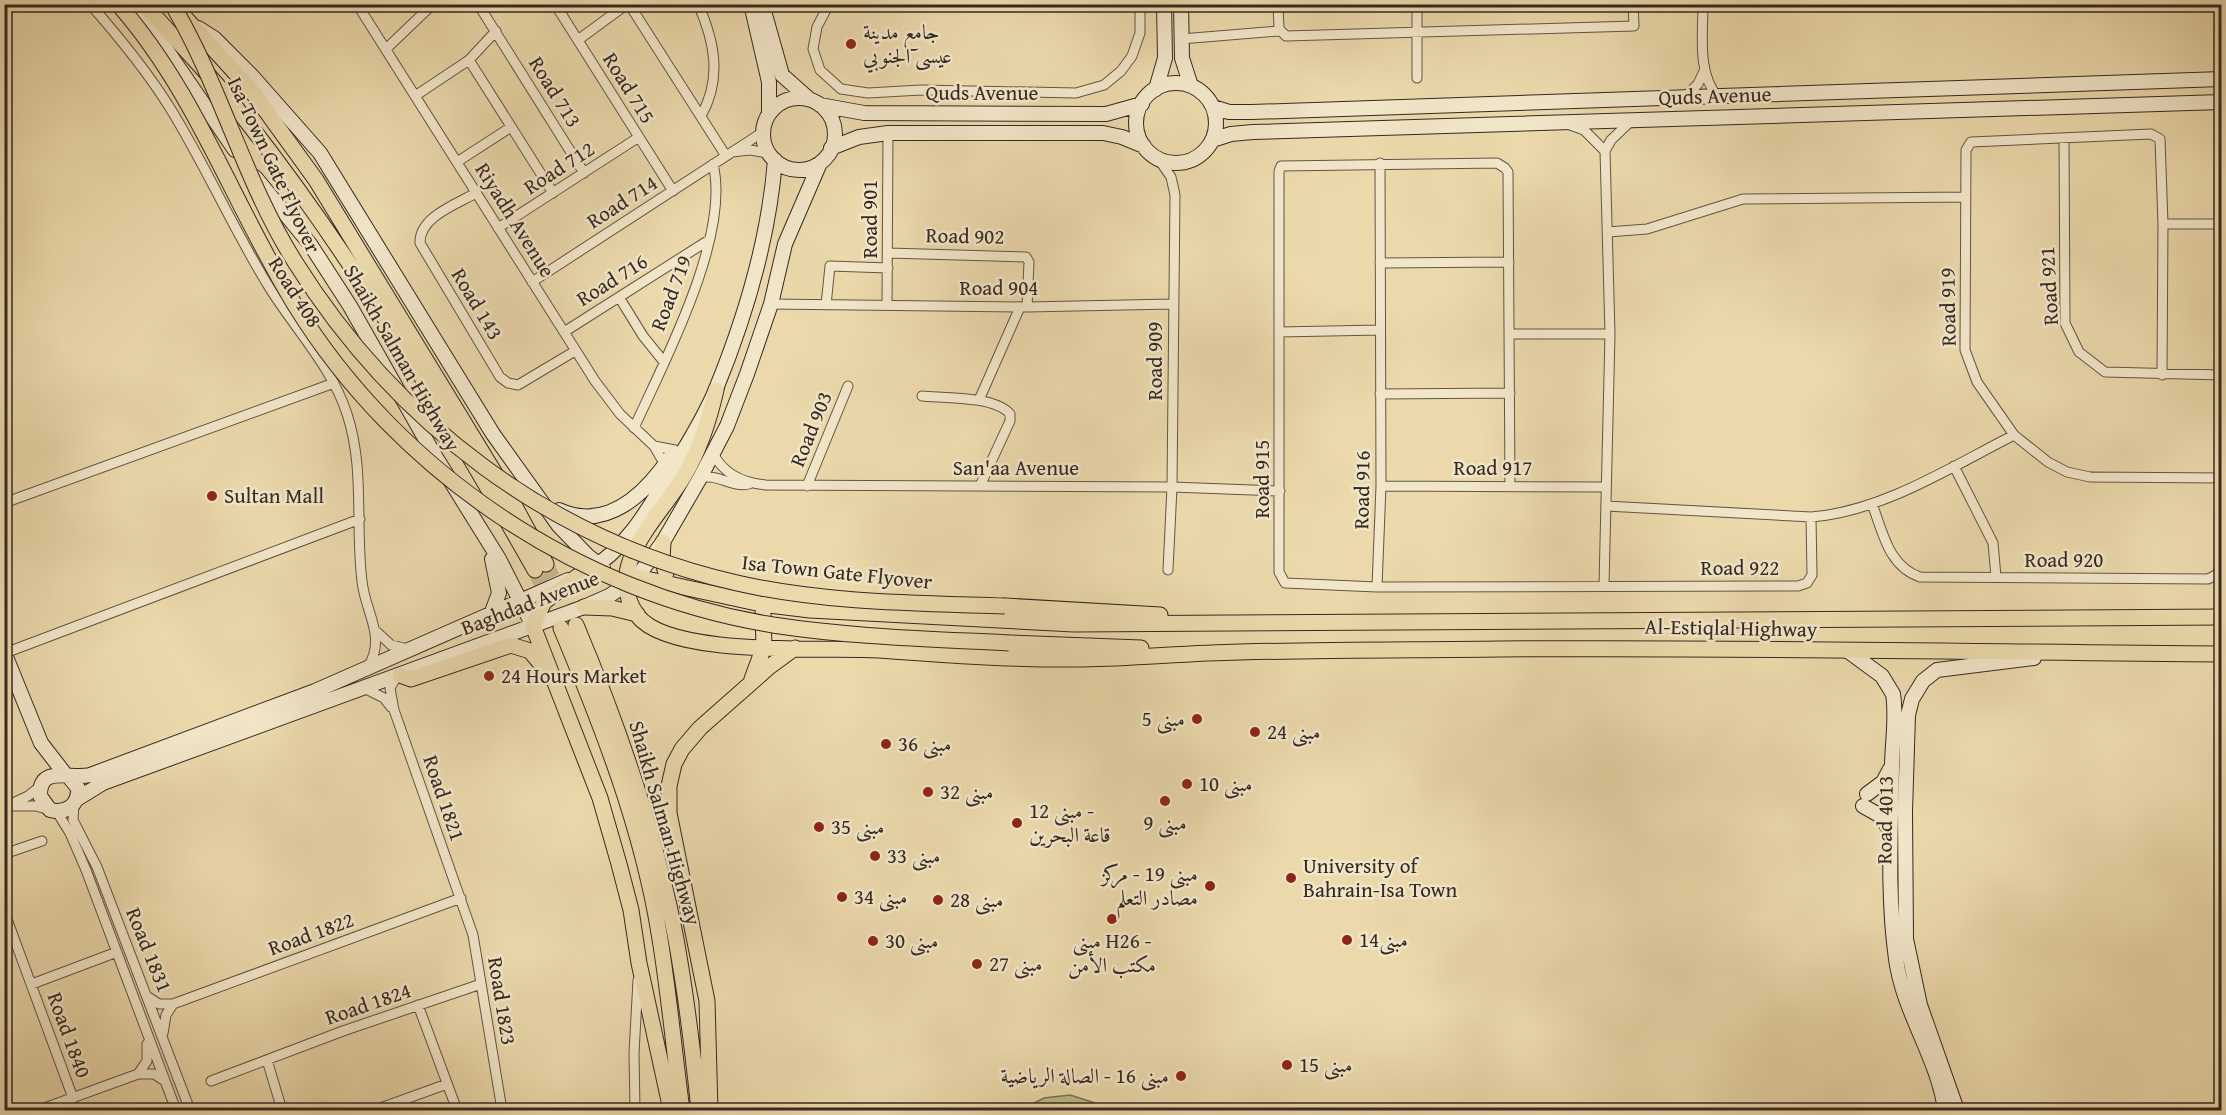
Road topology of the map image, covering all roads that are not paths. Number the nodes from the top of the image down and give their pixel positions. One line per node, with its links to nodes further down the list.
1 (90, 4): 92 (street, Road 408)
2 (118, 4): 147 (main road, Isa Town Gate Flyover, bridge)
3 (135, 4): 123 (main road, Shaikh Salman Highway)
4 (144, 4): 22 (main road, Shaikh Salman Highway)
5 (172, 4): 22 (main road, Shaikh Salman Highway); 140 (main road, Isa Town Gate Flyover, bridge)
6 (357, 4): 28 (street, Riyadh Avenue)
7 (433, 4): 28 (street)
8 (478, 4): 23 (street, Road 713)
9 (555, 4): 27 (street, Road 715)
10 (628, 4): 27 (street); 43 (street)
11 (699, 4): 43 (street)
12 (751, 4): 42 (main road)
13 (762, 4): 39 (main road)
14 (829, 4): 15 (street)
15 (1140, 4)
16 (1164, 4): 34 (main road)
17 (1181, 4): 26 (main road)
18 (1278, 4): 25 (street)
19 (1417, 4): 24 (street)
20 (1633, 4): 24 (street)
21 (1703, 4): 30 (street)
22 (193, 26): 116 (main road, Shaikh Salman Highway)
23 (496, 31): 29 (street); 62 (street, Road 713)
24 (1418, 31): 25 (street); 31 (street)
25 (1279, 32): 26 (street)
26 (1181, 39): 33 (main road)
27 (578, 40): 49 (street, Road 715)
28 (386, 49): 35 (street, Riyadh Avenue)
29 (469, 60): 35 (street); 46 (street)
30 (1704, 71): 36 (street); 37 (street)
31 (1417, 78)
32 (2222, 79): 36 (main road, Quds Avenue)
33 (1191, 86): 34 (main road); 41 (main road)
34 (1156, 88): 40 (main road)
35 (415, 96): 58 (street, Riyadh Avenue)
36 (1718, 97): 37 (main road, Quds Avenue)
37 (1682, 99): 41 (main road, Quds Avenue)
38 (2222, 102): 44 (main road, Quds Avenue)
39 (816, 103): 40 (main road, Quds Avenue); 42 (main road); 53 (main road)
40 (1142, 104): 52 (main road)
41 (1213, 107): 51 (main road)
42 (769, 114): 47 (main road)
43 (701, 116): 55 (street)
44 (1633, 120): 45 (main road, Quds Avenue); 54 (street)
45 (1565, 123): 51 (main road, Quds Avenue); 54 (street)
46 (512, 127): 58 (street); 65 (street)
47 (763, 132): 55 (street, Road 714); 56 (main road)
48 (888, 133): 52 (main road, Quds Avenue); 53 (main road, Quds Avenue); 72 (street, Road 901)
49 (639, 137): 62 (street, Road 712); 63 (street, Road 715)
50 (2064, 138): 66 (street, Road 919); 67 (street); 90 (street, Road 921)
51 (1212, 140): 57 (main road)
52 (1144, 146): 57 (main road)
53 (831, 148): 59 (main road)
54 (1605, 151): 70 (street)
55 (729, 154): 56 (street); 61 (street, Road 714)
56 (772, 157): 59 (main road); 94 (main road, Baghdad Avenue)
57 (1157, 157): 79 (street, Road 909)
58 (457, 162): 64 (street, Riyadh Avenue)
59 (819, 163): 78 (main road, Baghdad Avenue)
60 (1380, 163): 73 (street, Road 915); 74 (street, Road 916); 85 (street, Road 915)
61 (713, 165): 63 (street, Road 714); 71 (street, Road 719)
62 (584, 173): 65 (street, Road 712)
63 (673, 191): 76 (street, Road 714)
64 (476, 192): 69 (street, Riyadh Avenue); 88 (street, Road 143)
65 (553, 193): 69 (street, Road 712)
66 (1965, 197): 70 (street); 100 (street, Road 919)
67 (2163, 224): 68 (street); 90 (street)
68 (2222, 224)
69 (498, 228): 76 (street, Riyadh Avenue)
70 (1608, 232): 87 (street)
71 (709, 240): 77 (street, Road 716); 89 (street, Road 719)
72 (888, 253): 75 (street, Road 901); 82 (street, Road 902)
73 (1509, 262): 74 (street); 86 (street, Road 915)
74 (1380, 263): 83 (street, Road 916)
75 (888, 268): 80 (street); 81 (street, Road 901)
76 (532, 282): 84 (street, Riyadh Avenue)
77 (619, 297): 84 (street, Road 716); 89 (street)
78 (771, 304): 80 (street, Road 904); 103 (main road, Baghdad Avenue)
79 (1173, 304): 82 (street, Road 904); 113 (street, Road 909)
80 (826, 305): 81 (street, Road 904)
81 (887, 305): 82 (street, Road 904)
82 (1023, 307): 98 (street)
83 (1380, 330): 85 (street); 96 (street, Road 916)
84 (564, 332): 88 (street, Riyadh Avenue)
85 (1279, 332): 115 (street, Road 915)
86 (1509, 334): 87 (street); 95 (street, Road 915)
87 (1610, 334): 114 (street)
88 (575, 351): 99 (street, Riyadh Avenue)
89 (664, 362): 99 (street, Road 719)
90 (2162, 375): 91 (street, Road 921)
91 (2222, 375)
92 (334, 383): 118 (street); 122 (street, Road 408)
93 (848, 386): 109 (street, Road 903)
94 (716, 390): 102 (main road); 125 (main road, Baghdad Avenue); 129 (main road)
95 (1509, 393): 96 (street); 112 (street, Road 915)
96 (1380, 394): 111 (street, Road 916)
97 (922, 396): 98 (street)
98 (979, 400): 110 (street)
99 (634, 428): 101 (street, Riyadh Avenue)
100 (2014, 435): 105 (street); 107 (street, Road 919)
101 (654, 446): 102 (street); 104 (street, Riyadh Avenue)
102 (675, 450): 104 (main road)
103 (713, 453): 106 (main road, Baghdad Avenue); 108 (street, San'aa Avenue)
104 (665, 465): 116 (main road)
105 (1954, 466): 119 (street); 128 (street)
106 (700, 478): 108 (street, San'aa Avenue); 124 (main road, Baghdad Avenue)
107 (2222, 478)
108 (752, 483): 109 (street, San'aa Avenue)
109 (807, 486): 110 (street, San'aa Avenue)
110 (980, 486): 113 (street, San'aa Avenue)
111 (1381, 486): 112 (street, Road 917); 132 (street, Road 916)
112 (1510, 486): 114 (street, Road 917)
113 (1172, 487): 115 (street, San'aa Avenue); 126 (street, Road 909)
114 (1606, 487): 120 (street)
115 (1280, 491): 132 (street, Road 915)
116 (534, 493): 125 (main road, Shaikh Salman Highway)
117 (2222, 495): 128 (street, Road 920)
118 (4, 503)
119 (1872, 504): 121 (street); 128 (street, Road 920)
120 (1606, 506): 121 (street); 131 (street)
121 (1811, 517): 131 (street, Road 922)
122 (360, 519): 141 (street, Road 408); 146 (street)
123 (485, 534): 135 (main road); 136 (main road, Shaikh Salman Highway)
124 (663, 542): 129 (main road, Baghdad Avenue); 130 (main road)
125 (598, 565): 127 (main road, Baghdad Avenue); 129 (main road, Shaikh Salman Highway)
126 (1168, 570)
127 (578, 576): 136 (main road, Baghdad Avenue); 136 (main road)
128 (1996, 577)
129 (629, 579): 130 (main road); 134 (main road, Baghdad Avenue); 137 (main road)
130 (671, 584): 133 (main road)
131 (1604, 585): 132 (street, Road 915)
132 (1377, 587)
133 (761, 604): 140 (main road); 142 (main road)
134 (584, 607): 137 (main road); 139 (main road, Baghdad Avenue)
135 (492, 612): 136 (main road, Baghdad Avenue); 144 (main road, Baghdad Avenue)
136 (528, 614): 139 (main road); 151 (main road, Baghdad Avenue); 152 (main road)
137 (637, 614): 142 (main road)
138 (2222, 617): 140 (main road, Al-Estiqlal Highway)
139 (564, 624): 197 (main road, Shaikh Salman Highway); 198 (main road, Shaikh Salman Highway)
140 (1310, 624)
141 (377, 632): 144 (street); 150 (street, Road 408)
142 (764, 646): 143 (main road); 154 (main road)
143 (795, 648): 147 (main road); 154 (main road)
144 (409, 649): 150 (main road, Baghdad Avenue)
145 (1848, 651): 147 (main road, Al-Estiqlal Highway); 148 (main road, Al-Estiqlal Highway); 157 (main road, Road 4013)
146 (5, 652): 156 (main road)
147 (1240, 652)
148 (2073, 653): 149 (main road, Al-Estiqlal Highway); 161 (main road, Road 4013)
149 (2222, 654)
150 (368, 667): 158 (main road, Baghdad Avenue)
151 (399, 676): 152 (main road); 153 (main road, Baghdad Avenue); 155 (street, Road 1821)
152 (555, 682): 172 (main road)
153 (364, 688): 155 (street); 160 (main road, Baghdad Avenue)
154 (746, 690): 176 (main road)
155 (393, 710): 167 (street, Road 1821)
156 (41, 743): 158 (main road); 159 (main road)
157 (1892, 764): 161 (main road, Road 4013); 164 (main road)
158 (66, 775): 159 (main road); 160 (main road)
159 (43, 782): 162 (street); 163 (main road)
160 (76, 802): 163 (main road); 175 (street, Road 1831)
161 (1898, 802): 164 (main road, Road 4013); 203 (main road, Road 4013)
162 (6, 806): 163 (street)
163 (53, 811): 171 (street, Road 1831)
164 (1890, 830): 182 (main road, Road 4013)
165 (42, 841): 166 (street)
166 (4, 854)
167 (461, 898): 174 (street, Road 1823); 177 (street, Road 1822)
168 (4, 911): 169 (street, Road 1840)
169 (14, 936): 170 (street); 173 (street, Road 1840)
170 (4, 940)
171 (117, 952): 173 (street, Road 1840); 180 (street, Road 1831)
172 (639, 963): 195 (street); 196 (main road)
173 (32, 984): 187 (street, Road 1840)
174 (481, 984): 178 (street, Road 1824); 194 (street, Road 1823)
175 (148, 997): 177 (street); 179 (street, Road 1831)
176 (707, 1001): 199 (main road); 200 (main road)
177 (173, 1004): 179 (street)
178 (418, 1005): 181 (street, Road 1824); 186 (street)
179 (163, 1034): 190 (street, Road 1831)
180 (148, 1036): 183 (street); 184 (street, Road 1831)
181 (267, 1060): 185 (street, Road 1824); 191 (street)
182 (1932, 1068): 201 (main road); 202 (main road, Road 4013)
183 (138, 1074): 184 (street); 187 (street)
184 (165, 1081): 189 (street, Road 1831)
185 (211, 1081)
186 (447, 1084): 192 (street); 193 (street)
187 (73, 1098): 188 (street)
188 (39, 1110)
189 (176, 1110)
190 (190, 1110)
191 (282, 1110)
192 (375, 1110)
193 (457, 1110)
194 (502, 1110)
195 (635, 1110)
196 (671, 1110)
197 (682, 1110)
198 (699, 1110)
199 (710, 1110)
200 (717, 1110)
201 (1937, 1110)
202 (1945, 1110)
203 (1957, 1110)

